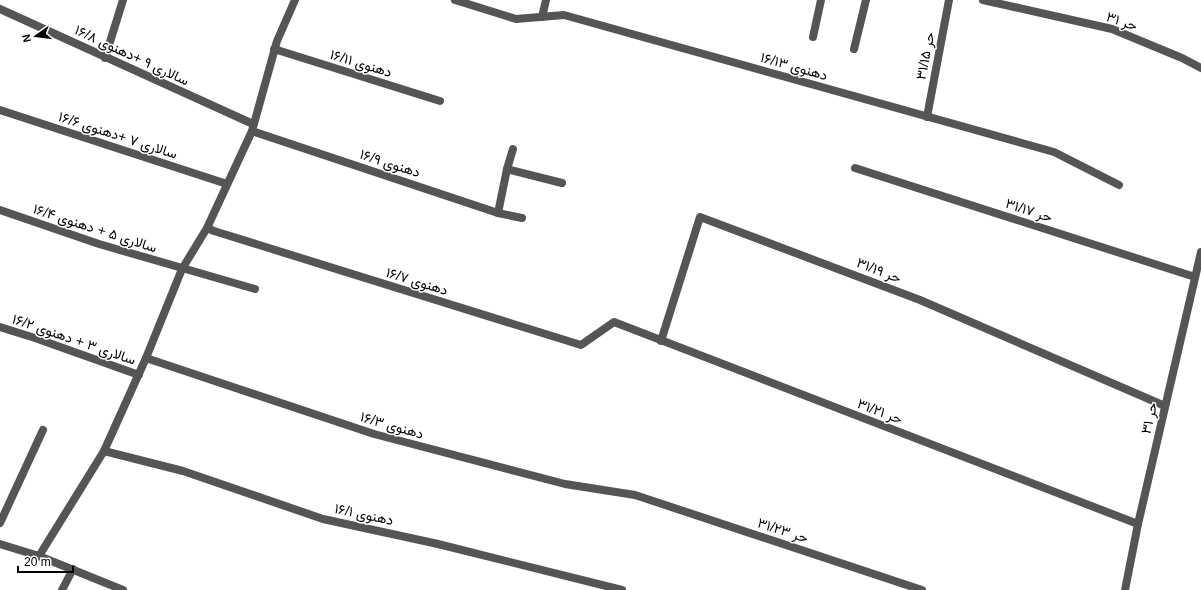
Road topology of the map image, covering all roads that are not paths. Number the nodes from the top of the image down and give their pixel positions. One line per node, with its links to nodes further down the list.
1 (123, 0): 14 (street)
2 (295, 0): 12 (street)
3 (456, 0): 10 (street, دهنوی ۱۶/۱۳)
4 (546, 0): 10 (street)
5 (821, 0): 11 (street)
6 (866, 0): 13 (street)
7 (949, 0): 18 (street, حر ۳۱/۱۵)
8 (983, 0): 15 (street, حر ۳۱)
9 (0, 9): 14 (street, سالاری ۹ +دهنوی ۱۶/۸)
10 (542, 17): 18 (street, دهنوی ۱۶/۱۳)
11 (813, 37)
12 (274, 49): 16 (street, دهنوی ۱۶/۱۱); 19 (street)
13 (854, 49)
14 (105, 58): 19 (street, سالاری ۹ +دهنوی ۱۶/۸)
15 (1201, 68)
16 (440, 101)
17 (0, 110): 23 (street, سالاری ۷ +دهنوی ۱۶/۶)
18 (927, 116): 25 (street, دهنوی ۱۶/۱۳)
19 (252, 127): 23 (street); 27 (street, دهنوی ۱۶/۹)
20 (513, 149): 22 (street)
21 (856, 168): 32 (street, حر ۳۱/۱۷)
22 (507, 170): 24 (street); 27 (street)
23 (227, 184): 29 (street)
24 (562, 184)
25 (1119, 185)
26 (0, 210): 31 (street, سالاری ۵ + دهنوی ۱۶/۴)
27 (498, 213): 28 (street, دهنوی ۱۶/۹)
28 (522, 218)
29 (207, 228): 31 (street); 34 (street, دهنوی ۱۶/۷)
30 (1201, 252): 32 (street, حر ۳۱)
31 (182, 269): 33 (street, سالاری ۵ + دهنوی ۱۶/۴); 37 (street)
32 (1195, 277): 39 (street, حر ۳۱)
33 (255, 288)
34 (614, 322): 36 (street, حر ۳۱/۲۱)
35 (0, 327): 38 (street, سالاری ۳ + دهنوی ۱۶/۲)
36 (662, 341): 39 (street, حر ۳۱/۱۹); 44 (street, حر ۳۱/۲۱)
37 (146, 358): 38 (street); 42 (street, دهنوی ۱۶/۳)
38 (139, 376): 41 (street)
39 (1165, 406): 44 (street, حر ۳۱)
40 (43, 430): 43 (street)
41 (104, 451): 46 (street); 50 (street, دهنوی ۱۶/۱)
42 (635, 495): 51 (street, حر ۳۱/۲۳)
43 (0, 523)
44 (1138, 524): 52 (street, حر ۳۱)
45 (0, 544): 46 (street)
46 (39, 556): 47 (street)
47 (73, 569): 48 (street); 49 (street)
48 (62, 590)
49 (124, 590)
50 (622, 590)
51 (922, 590)
52 (1125, 590)

